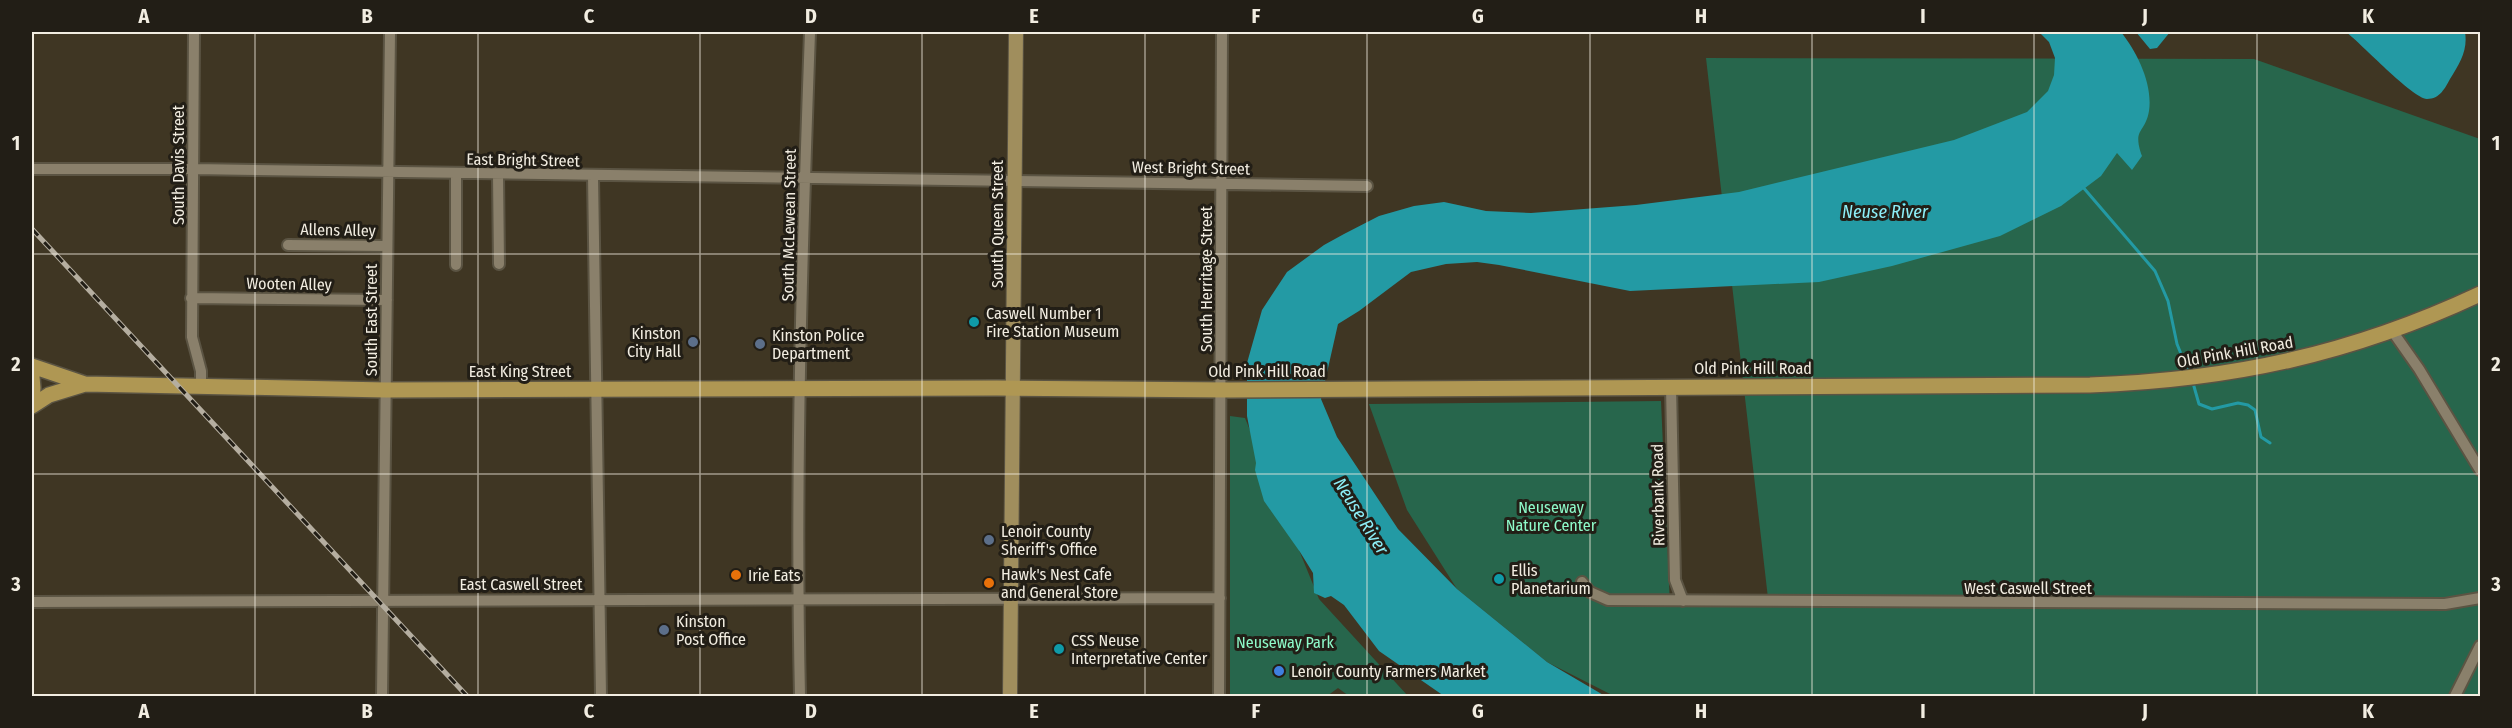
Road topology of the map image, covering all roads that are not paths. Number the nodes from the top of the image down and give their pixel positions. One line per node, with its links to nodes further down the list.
1 (194, 32): 6 (street, South Davis Street)
2 (390, 32): 8 (street, South East Street)
3 (810, 32): 12 (street, South McLewean Street)
4 (1016, 32): 13 (main road, South Queen Street)
5 (1222, 32): 14 (street, South Herritage Street)
6 (193, 169): 7 (street, East Bright Street); 8 (street, East Bright Street); 21 (street, South Davis Street)
7 (32, 170)
8 (388, 172): 9 (street, East Bright Street); 17 (street, South East Street)
9 (456, 174): 10 (street, East Bright Street); 19 (street)
10 (498, 174): 11 (street, East Bright Street); 18 (street)
11 (592, 176): 12 (street, East Bright Street); 32 (street)
12 (806, 177): 13 (street, East Bright Street); 29 (street, South McLewean Street)
13 (1014, 181): 14 (street, West Bright Street); 30 (main road, South Queen Street)
14 (1221, 184): 15 (street, West Bright Street); 33 (street, South Herritage Street)
15 (1367, 186)
16 (288, 245): 17 (street, Allens Alley)
17 (387, 246): 22 (street, South East Street)
18 (499, 264)
19 (456, 265)
20 (2481, 294): 23 (highway, Old Pink Hill Road)
21 (191, 298): 22 (street, Wooten Alley); 27 (street, South Davis Street)
22 (387, 300): 31 (street, South East Street)
23 (2393, 332): 28 (highway, Old Pink Hill Road); 36 (street)
24 (32, 366): 26 (highway, East King Street)
25 (32, 377): 34 (highway)
26 (85, 384): 27 (highway, East King Street); 35 (highway)
27 (201, 386): 31 (highway, East King Street)
28 (1671, 386): 33 (highway, Old Pink Hill Road); 43 (street, Riverbank Road)
29 (800, 388): 30 (highway, East King Street); 32 (highway, East King Street); 42 (street, South McLewean Street)
30 (1012, 388): 33 (highway, Old Pink Hill Road); 38 (main road, South Queen Street)
31 (386, 390): 32 (highway, East King Street); 45 (street, South East Street)
32 (595, 390): 41 (street)
33 (1225, 390): 39 (street, South Herritage Street)
34 (32, 398)
35 (32, 406)
36 (2481, 470)
37 (1581, 582): 43 (street, West Caswell Street)
38 (1011, 597): 39 (street); 42 (street, East Caswell Street); 50 (main road, South Queen Street)
39 (1220, 598): 51 (street, South Herritage Street)
40 (2481, 598): 43 (street, West Caswell Street)
41 (600, 599): 42 (street, East Caswell Street); 45 (street, East Caswell Street); 48 (street)
42 (798, 599): 49 (street, South McLewean Street)
43 (1683, 601)
44 (32, 602): 45 (street, East Caswell Street)
45 (383, 604): 47 (street, South East Street)
46 (2481, 646): 52 (street)
47 (382, 696)
48 (601, 696)
49 (800, 696)
50 (1010, 696)
51 (1219, 696)
52 (2455, 696)

